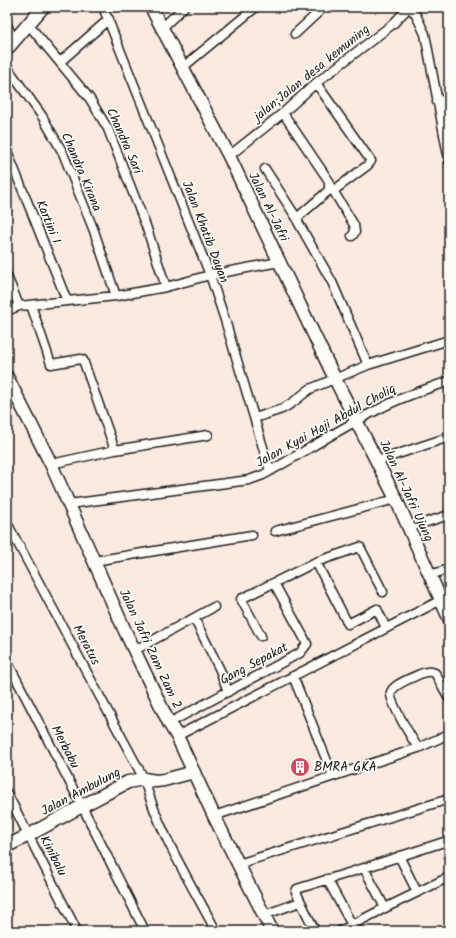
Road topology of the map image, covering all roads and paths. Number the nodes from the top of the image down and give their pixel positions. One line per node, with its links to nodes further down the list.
1 (43, 7): 9 (street)
2 (103, 7): 8 (street, Jalan Khatib Dayan)
3 (151, 7): 11 (street, Jalan Al-Jafri)
4 (184, 7): 11 (street)
5 (256, 7): 16 (street)
6 (324, 7): 12 (street)
7 (409, 7): 17 (street, jalan;Jalan desa kemuning); 19 (street)
8 (109, 19): 14 (street); 29 (street, Jalan Khatib Dayan)
9 (28, 24): 13 (street); 14 (street, Chandra Sari)
10 (7, 25): 13 (street)
11 (162, 28): 16 (street, Jalan Al-Jafri)
12 (295, 34)
13 (11, 44)
14 (60, 62): 31 (street, Chandra Sari)
15 (7, 67): 32 (street, Chandra Kirana)
16 (182, 68): 22 (street, Jalan Al-Jafri)
17 (316, 82): 20 (street, jalan;Jalan desa kemuning); 25 (street)
18 (449, 99): 19 (street)
19 (437, 102): 23 (street)
20 (283, 113): 22 (street, jalan;Jalan desa kemuning); 25 (street)
21 (7, 152): 33 (street, Kartini I)
22 (229, 156): 28 (street, Jalan Al-Jafri)
23 (449, 161)
24 (265, 169): 26 (street)
25 (331, 188): 26 (street); 27 (street)
26 (298, 220): 38 (street)
27 (352, 236)
28 (279, 262): 29 (street); 40 (street, Jalan Al-Jafri)
29 (210, 275): 31 (street); 42 (street, Jalan Khatib Dayan)
30 (7, 276): 35 (street)
31 (166, 287): 32 (street)
32 (116, 296): 33 (street)
33 (67, 301): 34 (street)
34 (31, 305): 35 (street); 46 (street)
35 (20, 306): 36 (street)
36 (7, 311)
37 (449, 340): 38 (street)
38 (368, 365): 40 (street)
39 (7, 377): 48 (street, Jalan Jafri Zam Zam 2)
40 (334, 379): 42 (street); 43 (street, Jalan Al-Jafri)
41 (449, 381): 43 (street, Jalan Kyai Haji Abdul Choliq)
42 (255, 418): 49 (street, Jalan Khatib Dayan)
43 (356, 421): 47 (street, Jalan Al-Jafri Ujung); 49 (street, Jalan Kyai Haji Abdul Choliq)
44 (208, 435): 46 (street)
45 (449, 437): 47 (street)
46 (114, 450): 48 (street)
47 (377, 461): 50 (street, Jalan Al-Jafri Ujung)
48 (51, 464): 51 (street, Jalan Jafri Zam Zam 2)
49 (270, 471): 51 (street, Jalan Kyai Haji Abdul Choliq)
50 (396, 499): 54 (street, Jalan Al-Jafri Ujung); 55 (street)
51 (69, 504): 57 (street, Jalan Jafri Zam Zam 2)
52 (449, 515): 54 (street)
53 (7, 523): 80 (street, Meratus)
54 (408, 528): 60 (street, Jalan Al-Jafri Ujung)
55 (275, 531)
56 (252, 535): 57 (street)
57 (94, 560): 69 (street, Jalan Jafri Zam Zam 2)
58 (316, 562): 61 (street); 62 (street); 67 (street)
59 (449, 569): 60 (street)
60 (430, 576): 63 (street, Jalan Al-Jafri Ujung)
61 (274, 583): 68 (street); 72 (street, Gang Sepakat)
62 (383, 592)
63 (441, 600): 66 (street, Jalan Al-Jafri Ujung); 67 (street)
64 (214, 607): 65 (street)
65 (194, 618): 69 (street); 72 (street)
66 (449, 618)
67 (386, 628): 71 (street)
68 (260, 636)
69 (135, 650): 74 (street, Jalan Jafri Zam Zam 2)
70 (7, 661): 83 (street, Merbabu)
71 (294, 676): 76 (street); 79 (street)
72 (228, 692): 74 (street, Gang Sepakat)
73 (449, 698): 77 (street)
74 (169, 723): 76 (street, Jalan Jafri Zam Zam 2)
75 (449, 734): 77 (street)
76 (177, 736): 78 (street, Jalan Jafri Zam Zam 2)
77 (418, 748): 79 (street)
78 (194, 772): 80 (street, Jalan Ambulung); 84 (street, Jalan Jafri Zam Zam 2)
79 (333, 776): 84 (street)
80 (144, 779): 83 (street, Jalan Ambulung); 100 (street, Meratus)
81 (7, 793): 85 (street, Kinibalu)
82 (449, 799): 89 (street)
83 (82, 806): 85 (street, Jalan Ambulung); 99 (street, Merbabu)
84 (214, 816): 89 (street, Jalan Jafri Zam Zam 2)
85 (29, 835): 87 (street, Jalan Ambulung); 98 (street, Kinibalu)
86 (447, 841): 88 (street)
87 (7, 846)
88 (399, 856): 90 (street); 93 (street)
89 (238, 864): 96 (street, Jalan Jafri Zam Zam 2)
90 (364, 868): 92 (street); 95 (street)
91 (449, 877): 93 (street)
92 (327, 879): 94 (street); 97 (street)
93 (417, 892): 95 (street)
94 (300, 902): 96 (street); 102 (street)
95 (385, 908): 97 (street)
96 (264, 916): 101 (street, Jalan Jafri Zam Zam 2)
97 (352, 925): 103 (street)
98 (78, 931)
99 (145, 931)
100 (216, 931)
101 (272, 931)
102 (315, 931)
103 (340, 931)

